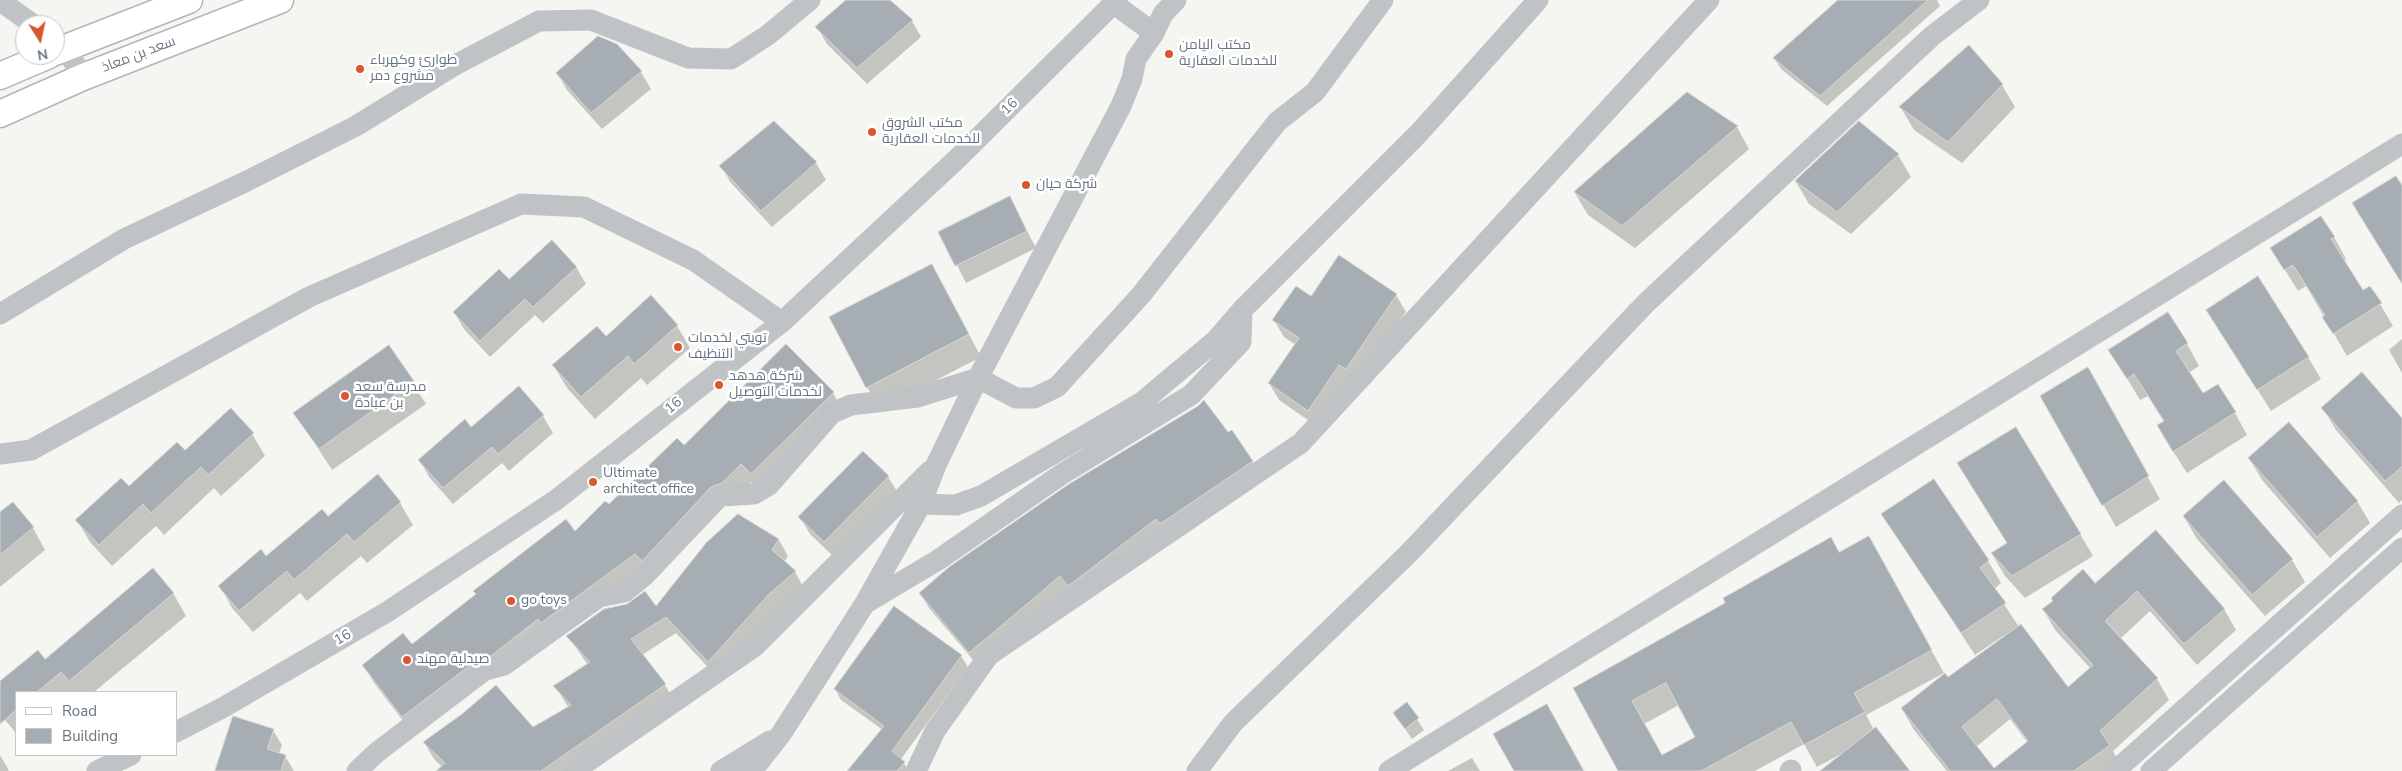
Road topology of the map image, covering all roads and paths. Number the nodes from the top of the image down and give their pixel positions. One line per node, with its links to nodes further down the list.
1 (189, 0): 13 (main road)
2 (280, 0): 17 (main road, سعد بن معاذ)
3 (810, 0): 21 (street)
4 (1176, 0): 12 (street)
5 (1383, 0): 23 (street)
6 (1538, 0): 20 (street)
7 (1709, 0): 38 (street)
8 (1979, 0): 39 (street)
9 (0, 1): 11 (street)
10 (1115, 2): 12 (street); 22 (street, 16)
11 (20, 15)
12 (1154, 33): 23 (street)
13 (65, 46)
14 (65, 58): 17 (street)
15 (23, 65): 16 (main road)
16 (0, 76)
17 (84, 77): 18 (main road, سعد بن معاذ)
18 (0, 114)
19 (2402, 144): 40 (street)
20 (1242, 310): 26 (street); 29 (street)
21 (0, 314)
22 (782, 322): 24 (street); 30 (street, 16)
23 (978, 378): 25 (street); 34 (street)
24 (0, 454)
25 (936, 465): 26 (street); 35 (street)
26 (921, 504): 29 (street)
27 (2402, 515): 41 (street)
28 (2402, 548): 42 (street)
29 (864, 605): 31 (street)
30 (178, 731)
31 (781, 734): 36 (street); 37 (street)
32 (129, 756): 33 (street)
33 (98, 771)
34 (356, 771)
35 (574, 771)
36 (721, 771)
37 (752, 771)
38 (916, 771)
39 (1197, 771)
40 (1389, 771)
41 (2114, 771)
42 (2151, 771)

